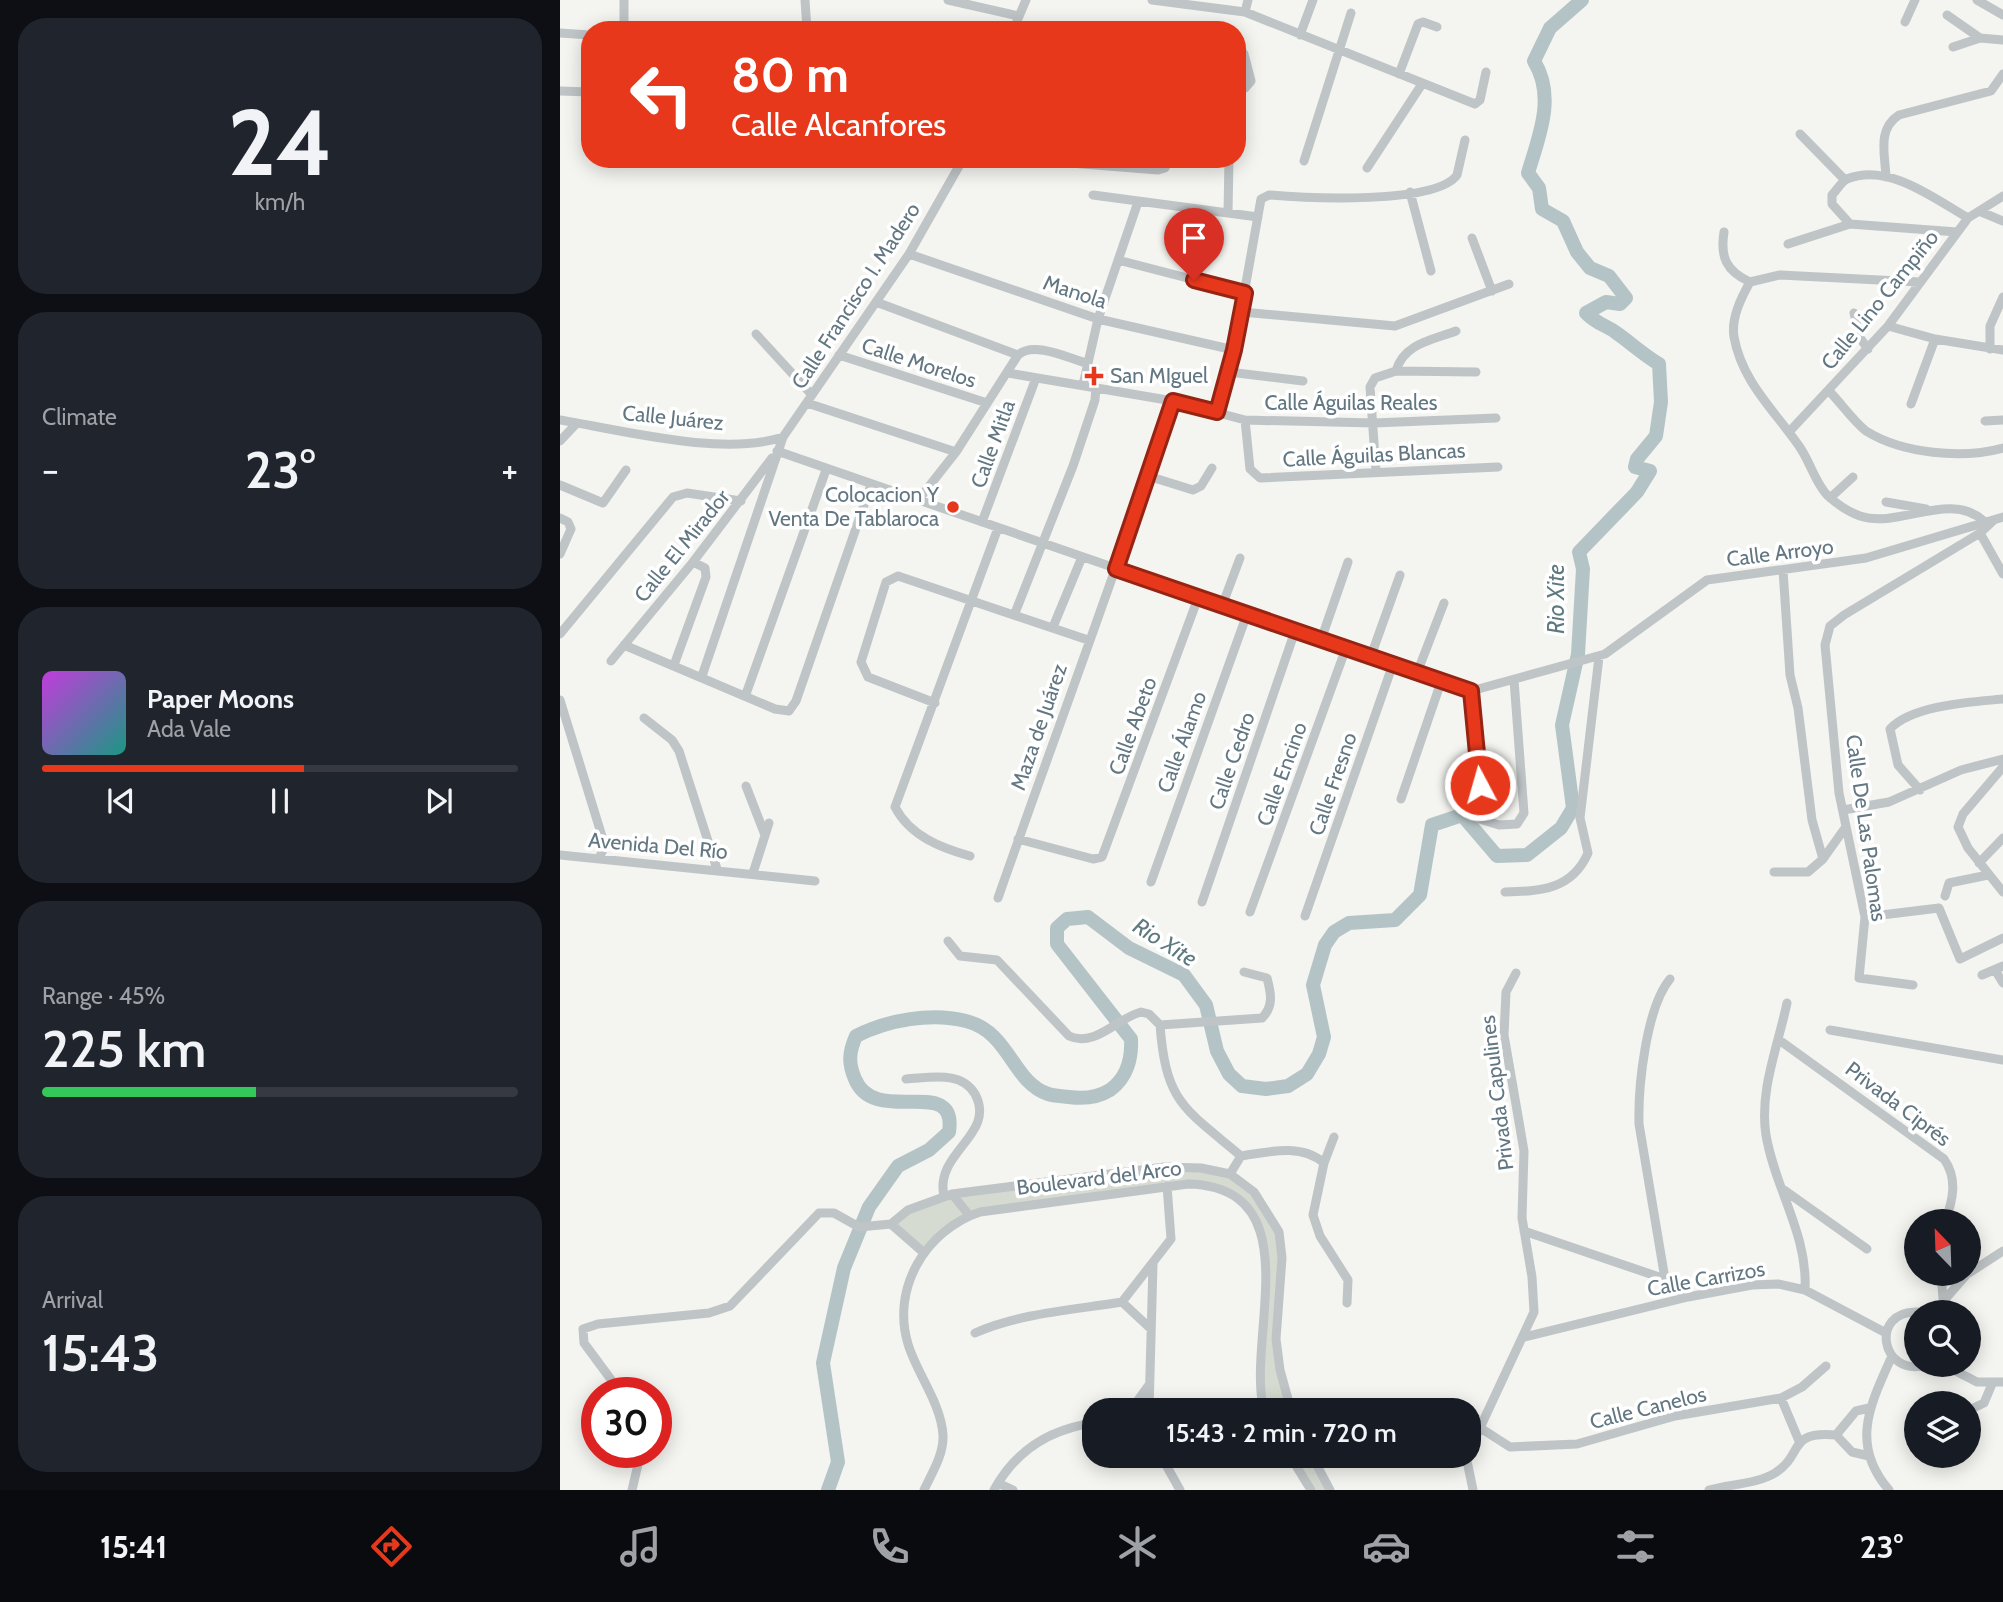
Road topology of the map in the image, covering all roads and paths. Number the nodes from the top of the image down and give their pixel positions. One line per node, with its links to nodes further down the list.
1 (624, 0): 16 (street)
2 (805, 0): 17 (street)
3 (948, 0): 10 (street)
4 (1026, 0): 15 (street)
5 (1152, 0): 11 (street)
6 (1248, 0): 11 (street)
7 (1313, 0): 23 (street)
8 (1915, 0): 19 (street)
9 (1981, 1): 14 (street)
10 (976, 4): 15 (street)
11 (1245, 12): 23 (street)
12 (1351, 13): 27 (street)
13 (1947, 15): 24 (street)
14 (2003, 15)
15 (1020, 16): 18 (street)
16 (624, 21)
17 (806, 21)
18 (1018, 21)
19 (1905, 22)
20 (1437, 27): 30 (street)
21 (560, 33): 22 (street)
22 (581, 34)
23 (1300, 35): 27 (street)
24 (1980, 38): 25 (street); 26 (street)
25 (2003, 40)
26 (1953, 47)
27 (1339, 50): 30 (street); 38 (street)
28 (1246, 66): 33 (street)
29 (1486, 72): 32 (street)
30 (1399, 74): 32 (street)
31 (2003, 74): 42 (street)
32 (1422, 84): 41 (street)
33 (1246, 86)
34 (560, 91): 35 (street)
35 (581, 92)
36 (1800, 134): 43 (street)
37 (1465, 140): 44 (street)
38 (1304, 161)
39 (958, 168): 58 (street, Calle Francisco I. Madero)
40 (1229, 168): 49 (street)
41 (1367, 168)
42 (1886, 177): 43 (street); 51 (street)
43 (1845, 180): 53 (street)
44 (1410, 192): 50 (street); 60 (street)
45 (1093, 195): 47 (street)
46 (2003, 196): 48 (street, Calle Lino Campiño)
47 (1138, 202): 49 (street); 59 (street)
48 (1979, 211): 51 (street, Calle Lino Campiño); 52 (street)
49 (1228, 213): 50 (street)
50 (1258, 217): 65 (street)
51 (1968, 218): 55 (street, Calle Lino Campiño)
52 (2003, 221)
53 (1850, 224): 55 (street); 57 (street)
54 (1724, 232): 61 (street)
55 (1957, 232): 62 (street, Calle Lino Campiño)
56 (1472, 238): 64 (street)
57 (1788, 244)
58 (909, 254): 67 (street, Calle Francisco I. Madero); 70 (street, Manola)
59 (1118, 260): 65 (street); 70 (street)
60 (1431, 271)
61 (1750, 282): 62 (street); 103 (street)
62 (1919, 282): 71 (street, Calle Lino Campiño)
63 (1509, 284): 64 (street)
64 (1492, 290): 68 (street)
65 (1245, 293): 68 (street)
66 (2003, 297): 76 (street)
67 (876, 302): 79 (street, Calle Francisco I. Madero); 80 (street)
68 (1242, 313): 77 (street)
69 (1854, 313): 75 (street)
70 (1098, 318): 77 (street, Manola); 81 (street)
71 (1888, 326): 74 (street); 75 (street, Calle Lino Campiño)
72 (1456, 331): 82 (street)
73 (756, 334): 91 (street)
74 (1935, 339): 76 (street); 94 (street)
75 (1868, 349): 90 (street, Calle Lino Campiño)
76 (1990, 349): 78 (street)
77 (1234, 350): 83 (street)
78 (2003, 350)
79 (839, 355): 91 (street, Calle Francisco I. Madero); 93 (street, Calle Morelos)
80 (1018, 355): 81 (street); 85 (street)
81 (1086, 363): 88 (street)
82 (1396, 371): 84 (street, Calle Águilas Reales); 102 (street, Calle Águilas Reales)
83 (1229, 372): 87 (street); 95 (street)
84 (1476, 372)
85 (1008, 373): 86 (street, Calle Águilas Reales); 93 (street)
86 (1036, 378): 88 (street, Calle Águilas Reales); 126 (street, Calle Mitla)
87 (1303, 381)
88 (1083, 385): 89 (street, Calle Águilas Reales)
89 (1096, 387): 92 (street, Calle Águilas Reales); 129 (street)
90 (1829, 391): 103 (street, Calle Lino Campiño); 106 (street)
91 (809, 399): 104 (street, Calle Francisco I. Madero); 108 (street)
92 (1173, 401): 95 (street, Calle Águilas Reales); 114 (street, Maza de Juárez)
93 (987, 403): 108 (street)
94 (1911, 404)
95 (1217, 412): 98 (street, Calle Águilas Reales)
96 (1496, 418): 102 (street, Calle Águilas Reales)
97 (560, 420): 101 (street, Calle Juárez)
98 (1245, 420): 102 (street, Calle Águilas Reales); 113 (street, Calle Águilas Blancas)
99 (2003, 420): 100 (street)
100 (1985, 421)
101 (577, 423): 104 (street, Calle Juárez); 105 (street)
102 (1374, 424): 113 (street)
103 (1789, 432): 118 (street)
104 (783, 437): 107 (street, Calle Francisco I. Madero)
105 (560, 441)
106 (2003, 448)
107 (778, 451): 112 (street); 120 (street, Calle El Mirador); 158 (street, Calle Francisco I. Madero)
108 (956, 452): 119 (street)
109 (1498, 467): 113 (street, Calle Águilas Blancas)
110 (1212, 468): 114 (street)
111 (626, 470): 116 (street)
112 (825, 470): 117 (street); 162 (street)
113 (1376, 471)
114 (1148, 476): 135 (street, Maza de Juárez)
115 (1853, 477): 118 (street)
116 (560, 485)
117 (871, 485): 119 (street); 162 (street)
118 (1830, 498): 122 (street)
119 (919, 499): 126 (street)
120 (741, 501): 133 (street, Calle El Mirador); 147 (street)
121 (1886, 502): 122 (street)
122 (1931, 510): 125 (street)
123 (2003, 517): 125 (street, Calle Arroyo)
124 (560, 518): 130 (street)
125 (1988, 521): 128 (street, Calle De Las Palomas); 136 (street, Calle Arroyo)
126 (982, 522): 127 (street)
127 (998, 528): 129 (street); 140 (street)
128 (1980, 533): 137 (street); 173 (street, Calle De Las Palomas)
129 (1042, 543): 131 (street); 143 (street)
130 (560, 554)
131 (1082, 557): 135 (street); 145 (street)
132 (1240, 558): 142 (street)
133 (693, 562): 150 (street, Calle El Mirador); 156 (street)
134 (1348, 562): 149 (street)
135 (1116, 569): 139 (street); 148 (street, Maza de Juárez)
136 (1783, 570): 153 (street, Calle Arroyo); 183 (street)
137 (2003, 574)
138 (1400, 575): 152 (street)
139 (1198, 598): 142 (street); 179 (street, Calle Abeto)
140 (970, 600): 143 (street); 165 (street); 165 (street)
141 (1444, 603): 157 (street)
142 (1222, 606): 144 (street)
143 (1015, 613): 145 (street)
144 (1247, 614): 146 (street); 190 (street, Calle Álamo)
145 (1054, 627): 148 (street)
146 (1295, 631): 149 (street); 195 (street, Calle Cedro)
147 (560, 634)
148 (1088, 640): 179 (street, Maza de Juárez)
149 (1321, 640): 151 (street)
150 (624, 645): 154 (street, Calle El Mirador); 156 (street)
151 (1346, 648): 152 (street); 196 (street, Calle Encino)
152 (1371, 656): 155 (street)
153 (1594, 658): 159 (street, Calle Arroyo); 191 (street)
154 (611, 661)
155 (1393, 664): 157 (street); 197 (street, Calle Fresno)
156 (674, 665): 158 (street)
157 (1417, 673): 160 (street)
158 (702, 676): 162 (street)
159 (1514, 680): 161 (street, Calle Arroyo); 174 (street)
160 (1441, 681): 161 (street); 172 (street)
161 (1471, 691): 169 (street)
162 (746, 694)
163 (2003, 699): 171 (street)
164 (560, 700): 182 (street)
165 (936, 703): 181 (street)
166 (644, 718): 185 (street)
167 (2003, 759): 171 (street)
168 (2003, 767): 184 (street)
169 (1480, 785)
170 (746, 786): 177 (street)
171 (1920, 790): 173 (street)
172 (1401, 799)
173 (1843, 810): 176 (street, Calle De Las Palomas)
174 (1472, 817)
175 (769, 823): 177 (street)
176 (1845, 828): 183 (street); 198 (street, Calle De Las Palomas)
177 (765, 835): 187 (street)
178 (2003, 838): 184 (street)
179 (1018, 839): 194 (street, Maza de Juárez)
180 (560, 855): 182 (street, Avenida Del Río)
181 (970, 856)
182 (599, 858): 185 (street, Avenida Del Río)
183 (1823, 859): 186 (street)
184 (1979, 863): 188 (street)
185 (717, 869): 187 (street, Avenida Del Río)
186 (1774, 872)
187 (753, 873): 189 (street, Avenida Del Río)
188 (1988, 875): 192 (street); 193 (street)
189 (816, 881)
190 (1151, 882)
191 (1505, 892)
192 (2003, 892)
193 (1945, 896)
194 (998, 898)
195 (1202, 902)
196 (1250, 912)
197 (1305, 916)
198 (1865, 916): 199 (street); 207 (street, Calle De Las Palomas)
199 (2003, 938)
200 (948, 941): 209 (street)
201 (1999, 968): 204 (street); 206 (street)
202 (1244, 972): 209 (street)
203 (1517, 973): 224 (street, Privada Capulines)
204 (1982, 975)
205 (1670, 979): 230 (street)
206 (2003, 984)
207 (1913, 985)
208 (1787, 1003): 211 (street)
209 (1160, 1025): 215 (street)
210 (1830, 1030): 212 (street)
211 (1779, 1040): 219 (street); 221 (street, Privada Ciprés)
212 (2003, 1060)
213 (906, 1079): 220 (street)
214 (1334, 1137): 216 (street)
215 (1241, 1156): 216 (street); 217 (street)
216 (1324, 1163): 237 (street)
217 (1230, 1174): 220 (street, Boulevard del Arco); 254 (street, Boulevard del Arco)
218 (1167, 1186): 222 (street, Boulevard del Arco); 228 (street); 253 (street, Boulevard del Arco)
219 (1784, 1190): 225 (street); 233 (street)
220 (948, 1195): 222 (street); 223 (street, Boulevard del Arco)
221 (1950, 1209)
222 (969, 1215): 227 (street, Boulevard del Arco)
223 (891, 1224): 227 (street); 246 (street)
224 (1524, 1231): 230 (street); 242 (street, Privada Capulines)
225 (1867, 1249)
226 (2003, 1251): 229 (street)
227 (923, 1252): 272 (street)
228 (1153, 1264): 236 (street); 239 (street)
229 (1981, 1264)
230 (1665, 1279): 234 (street)
231 (1942, 1286): 235 (street)
232 (1955, 1286): 235 (street)
233 (1805, 1290): 234 (street, Calle Carrizos); 241 (street, Calle Carrizos)
234 (1688, 1297): 242 (street, Calle Carrizos)
235 (1943, 1299)
236 (1122, 1302): 239 (street); 240 (street)
237 (1347, 1303)
238 (1904, 1315): 241 (street)
239 (1151, 1329): 249 (street)
240 (975, 1333)
241 (1886, 1333): 243 (street)
242 (1525, 1337): 259 (street, Privada Capulines)
243 (1892, 1356): 244 (street); 257 (street)
244 (1904, 1364)
245 (1826, 1366): 255 (street)
246 (609, 1377)
247 (1967, 1377): 250 (street)
248 (2003, 1382): 250 (street)
249 (1150, 1383): 251 (street); 252 (street)
250 (1992, 1384): 256 (street)
251 (1139, 1398)
252 (1149, 1398)
253 (1263, 1398)
254 (1288, 1398)
255 (1781, 1398): 259 (street, Calle Canelos); 261 (street)
256 (1981, 1404)
257 (1869, 1408): 260 (street); 262 (street)
258 (1082, 1425): 270 (street)
259 (1482, 1429)
260 (1836, 1435): 261 (street); 262 (street)
261 (1799, 1441): 278 (street)
262 (1869, 1457): 279 (street)
263 (637, 1468): 271 (street)
264 (1164, 1468): 269 (street)
265 (1166, 1468): 269 (street)
266 (1297, 1468): 275 (street)
267 (1319, 1468): 276 (street)
268 (1467, 1468): 277 (street, Privada Capulines)
269 (1170, 1476): 274 (street)
270 (996, 1486): 273 (street)
271 (632, 1490)
272 (924, 1490)
273 (1013, 1490)
274 (1180, 1490)
275 (1311, 1490)
276 (1331, 1490)
277 (1473, 1490)
278 (1709, 1490)
279 (1889, 1490)

